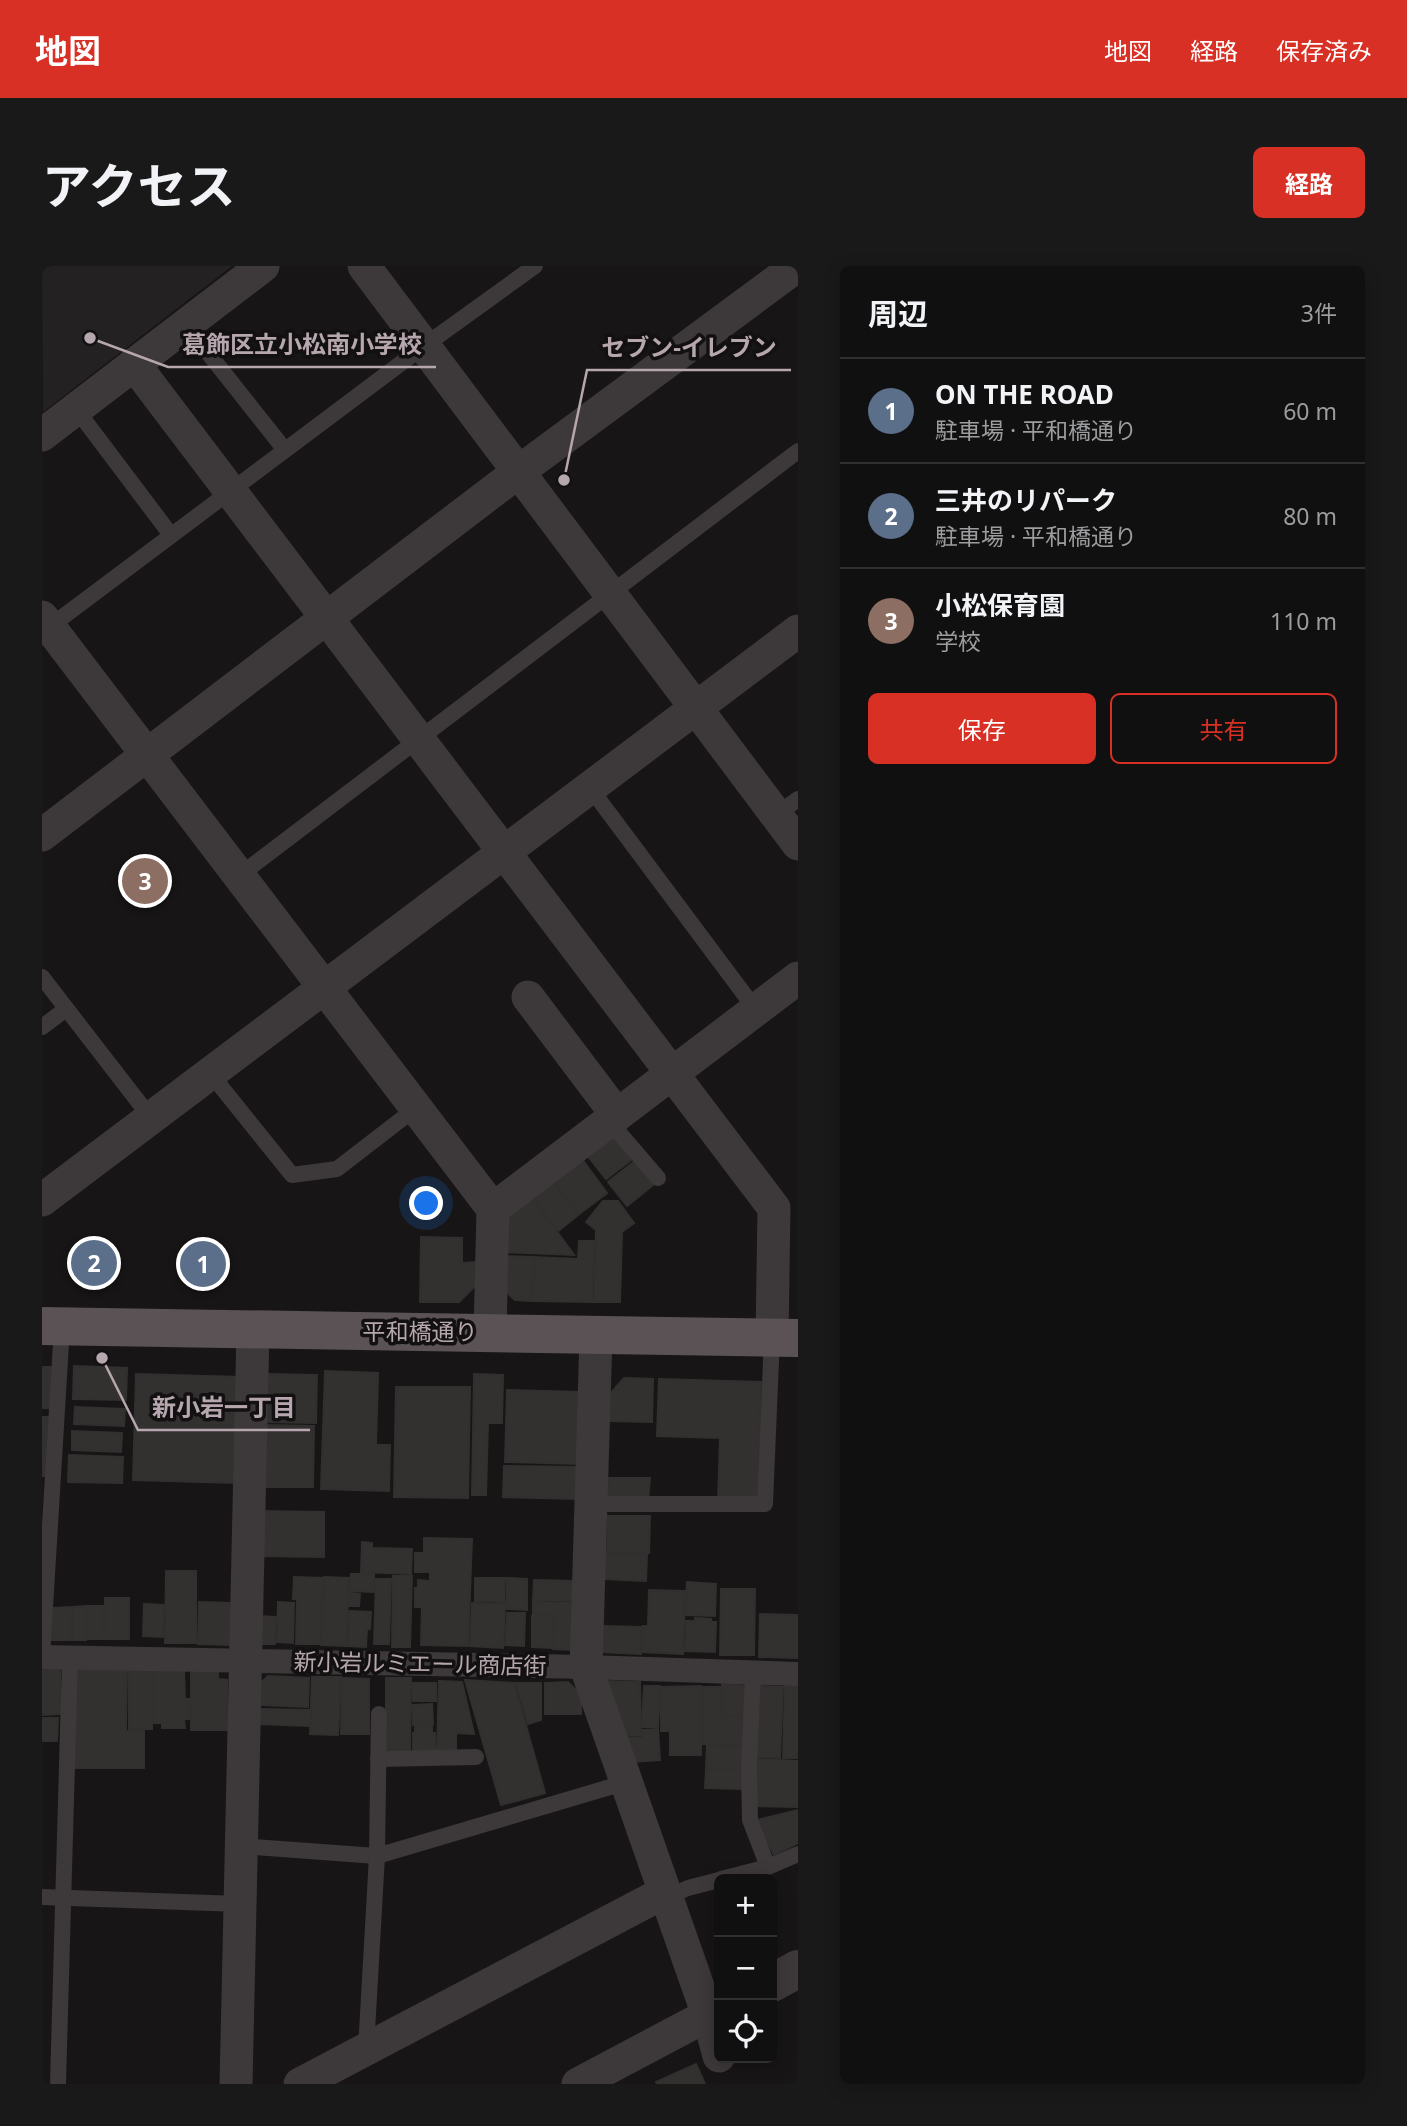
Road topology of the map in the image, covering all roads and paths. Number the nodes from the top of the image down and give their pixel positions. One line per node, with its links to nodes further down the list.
1 (263, 266): 5 (street)
2 (364, 266): 6 (street)
3 (535, 266): 6 (lane)
4 (797, 266): 12 (street)
5 (186, 325): 7 (street); 10 (lane)
6 (424, 346): 10 (lane); 12 (street)
7 (134, 364): 8 (street); 13 (street)
8 (76, 409): 9 (street); 14 (lane)
9 (42, 435)
10 (285, 450): 13 (lane)
11 (798, 451): 15 (lane)
12 (518, 472): 15 (street); 16 (street)
13 (230, 491): 14 (lane); 16 (street)
14 (171, 535): 17 (lane)
15 (610, 592): 19 (street); 20 (lane)
16 (328, 618): 20 (street); 21 (street)
17 (44, 625): 21 (street)
18 (798, 631): 19 (street)
19 (696, 708): 22 (street); 23 (street)
20 (418, 738): 26 (street); 27 (lane)
21 (147, 756): 24 (street); 27 (street)
22 (591, 789): 26 (street); 33 (lane)
23 (787, 807): 25 (street)
24 (42, 835)
25 (798, 844)
26 (505, 853): 30 (street); 36 (street)
27 (240, 875): 30 (street)
28 (42, 977): 32 (lane)
29 (798, 978): 33 (street)
30 (325, 986): 35 (street); 37 (street)
31 (527, 997): 39 (street)
32 (66, 1009): 34 (lane); 38 (lane)
33 (756, 1010): 36 (street)
34 (42, 1027)
35 (210, 1073): 37 (lane); 38 (street)
36 (672, 1073): 39 (street); 42 (street)
37 (416, 1108): 43 (street)
38 (150, 1118): 41 (street)
39 (613, 1118): 40 (lane); 43 (street)
40 (657, 1178)
41 (45, 1192)
42 (786, 1199): 48 (street)
43 (493, 1209): 46 (street)
44 (52, 1326): 45 (main road, 平和橋通り); 50 (lane)
45 (253, 1331): 46 (main road, 平和橋通り); 52 (street)
46 (490, 1332): 47 (main road, 平和橋通り)
47 (596, 1337): 48 (main road, 平和橋通り); 49 (street)
48 (785, 1338): 49 (lane)
49 (592, 1504): 53 (street)
50 (42, 1657): 51 (street, 新小岩ルミエール商店街)
51 (70, 1658): 52 (street, 新小岩ルミエール商店街); 68 (lane)
52 (246, 1661): 53 (street, 新小岩ルミエール商店街); 60 (street)
53 (586, 1667): 54 (street, 新小岩ルミエール商店街); 59 (street)
54 (753, 1673): 55 (street, 新小岩ルミエール商店街); 63 (lane)
55 (798, 1674)
56 (379, 1714): 58 (lane)
57 (476, 1757): 58 (lane)
58 (378, 1759): 62 (lane)
59 (626, 1782): 62 (lane); 66 (street)
60 (242, 1846): 62 (lane); 69 (street)
61 (798, 1854): 63 (lane)
62 (377, 1856): 73 (lane)
63 (768, 1867): 64 (lane)
64 (742, 1874)
65 (714, 1882): 66 (lane)
66 (666, 1895): 72 (street); 73 (street)
67 (42, 1897): 68 (lane)
68 (63, 1898): 69 (lane); 75 (lane)
69 (240, 1904): 76 (street)
70 (798, 1969): 71 (street)
71 (777, 1980)
72 (714, 2012): 78 (street)
73 (366, 2049): 77 (street)
74 (721, 2063): 79 (street)
75 (58, 2084)
76 (236, 2084)
77 (300, 2084)
78 (578, 2084)
79 (727, 2084)

